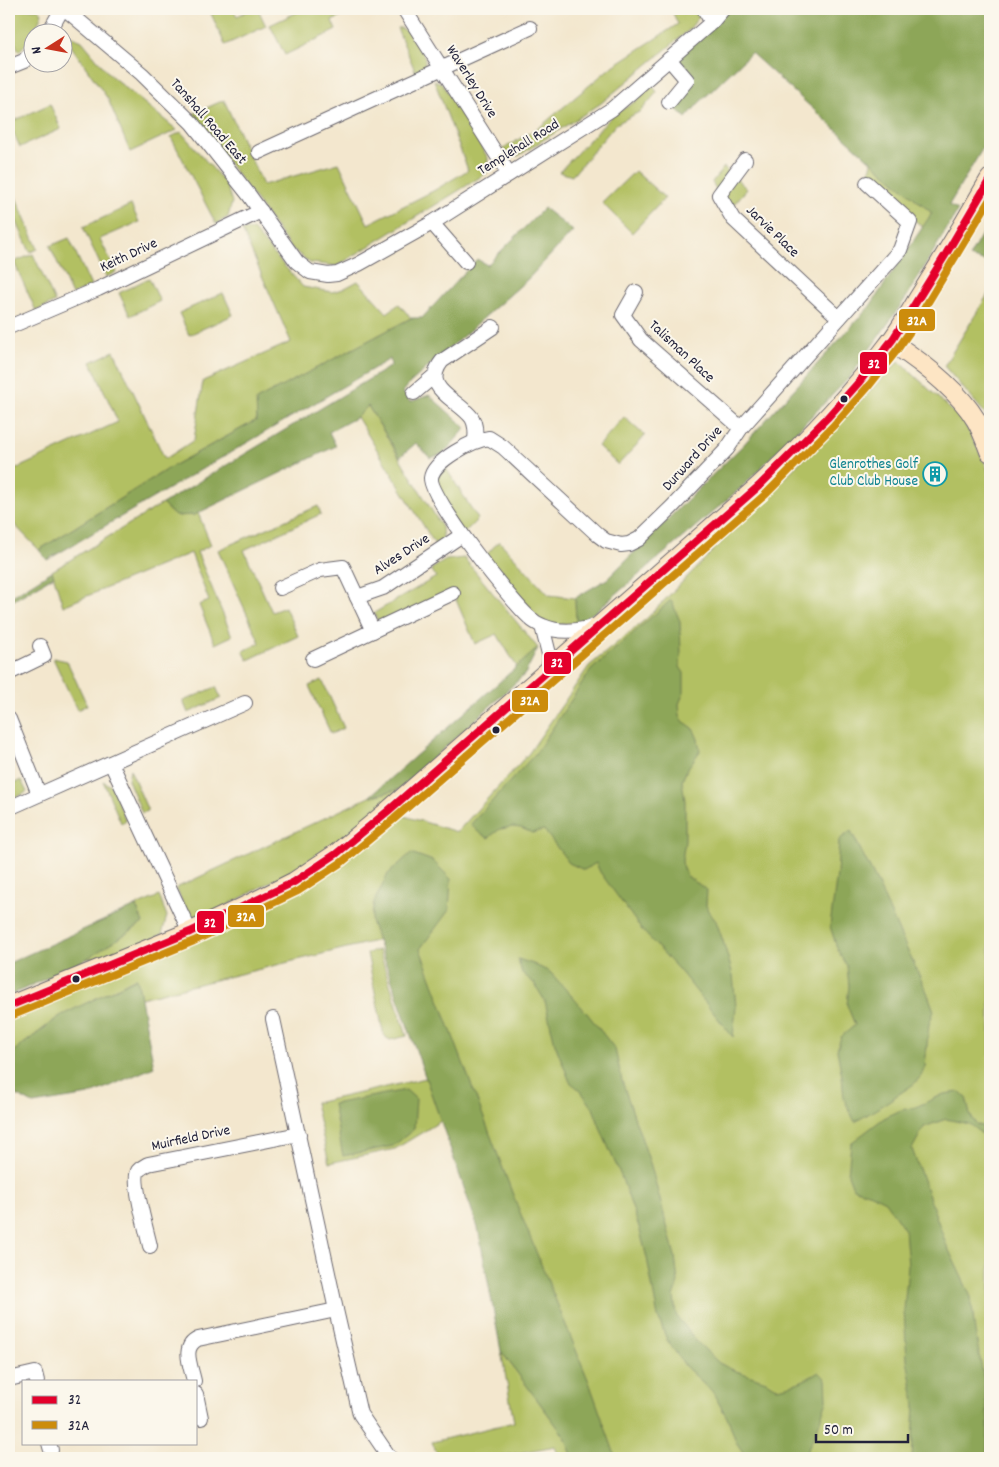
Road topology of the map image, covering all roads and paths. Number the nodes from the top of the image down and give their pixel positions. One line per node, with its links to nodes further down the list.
1 (63, 9): 5 (street); 18 (street, Tanshall Road East)
2 (404, 9): 11 (street, Waverley Drive)
3 (704, 9): 6 (street)
4 (723, 9): 6 (street, Templehall Road)
5 (55, 22)
6 (712, 22): 8 (street, Templehall Road)
7 (530, 28): 11 (street)
8 (669, 59): 12 (street); 15 (street, Templehall Road)
9 (22, 62): 10 (street)
10 (9, 67)
11 (443, 69): 13 (street); 15 (street, Waverley Drive)
12 (668, 102)
13 (259, 152)
14 (745, 160): 23 (street, Jarvie Place)
15 (509, 174): 19 (street, Templehall Road)
16 (990, 179): 26 (street)
17 (867, 183): 23 (street, Durward Drive)
18 (260, 210): 21 (street, Tanshall Road East); 24 (street, Keith Drive)
19 (432, 223): 20 (street); 21 (street, Templehall Road)
20 (466, 262)
21 (310, 272)
22 (636, 292): 29 (street, Talisman Place)
23 (839, 318): 29 (street, Durward Drive)
24 (9, 327)
25 (493, 327): 27 (street)
26 (891, 342): 31 (street); 36 (street)
27 (434, 376): 28 (street); 30 (street)
28 (414, 393)
29 (741, 428): 30 (street, Durward Drive)
30 (475, 441): 32 (street)
31 (990, 452)
32 (462, 535): 35 (street, Alves Drive); 37 (street)
33 (280, 588): 35 (street)
34 (453, 593): 38 (street)
35 (357, 597): 38 (street)
36 (602, 624): 37 (street); 41 (street)
37 (542, 626): 41 (street)
38 (373, 631): 40 (street)
39 (40, 646): 42 (street)
40 (313, 659)
41 (548, 670): 48 (street)
42 (9, 673)
43 (245, 704): 45 (street)
44 (9, 720): 46 (street)
45 (110, 763): 46 (street); 48 (street)
46 (39, 794): 47 (street)
47 (9, 808)
48 (190, 932): 49 (street)
49 (9, 1006)
50 (273, 1019): 51 (street)
51 (299, 1134): 52 (street, Muirfield Drive); 53 (street)
52 (150, 1246)
53 (336, 1310): 56 (street); 59 (street)
54 (9, 1379): 55 (street)
55 (37, 1380)
56 (194, 1380)
57 (198, 1404): 58 (street)
58 (201, 1418)
59 (390, 1458)

